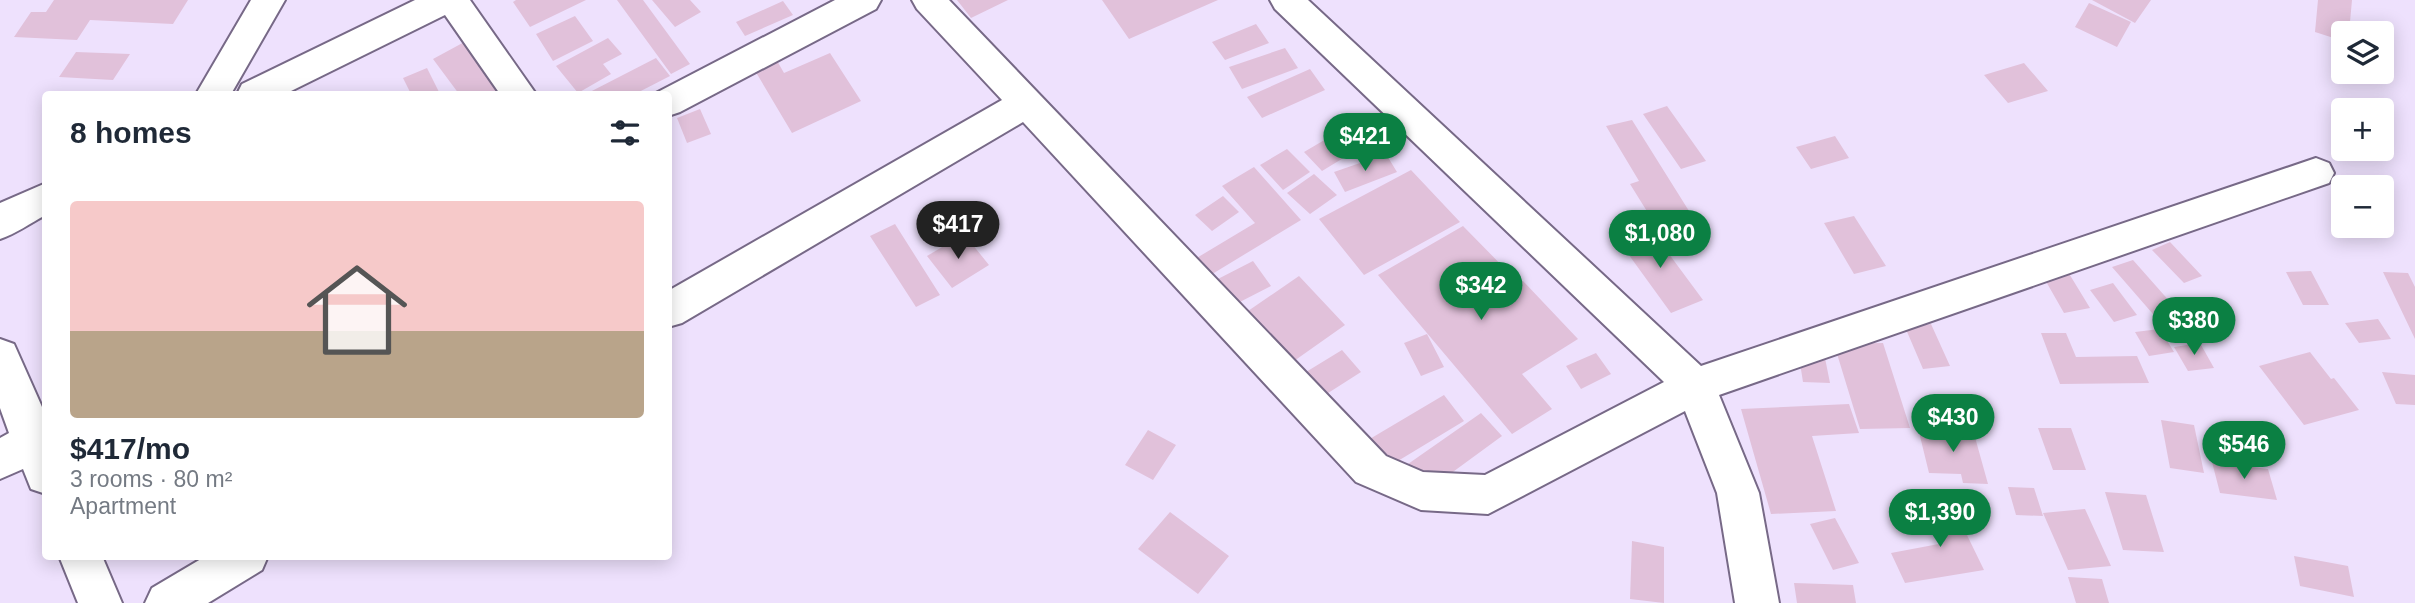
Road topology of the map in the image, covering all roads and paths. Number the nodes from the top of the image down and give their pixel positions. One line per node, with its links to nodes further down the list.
1 (268, 0): 7 (street)
2 (445, 0): 8 (street)
3 (452, 0): 9 (street)
4 (864, 0): 10 (street)
5 (929, 0): 11 (street)
6 (1287, 0): 17 (street)
7 (216, 91)
8 (260, 91)
9 (517, 91)
10 (672, 100)
11 (1027, 103): 15 (street); 17 (street)
12 (2316, 173): 17 (street)
13 (42, 200): 14 (street)
14 (0, 224)
15 (672, 310)
16 (0, 356): 18 (street)
17 (1695, 386): 23 (street)
18 (31, 453)
19 (82, 560): 21 (street)
20 (240, 560): 22 (street)
21 (100, 603)
22 (167, 603)
23 (1757, 603)

